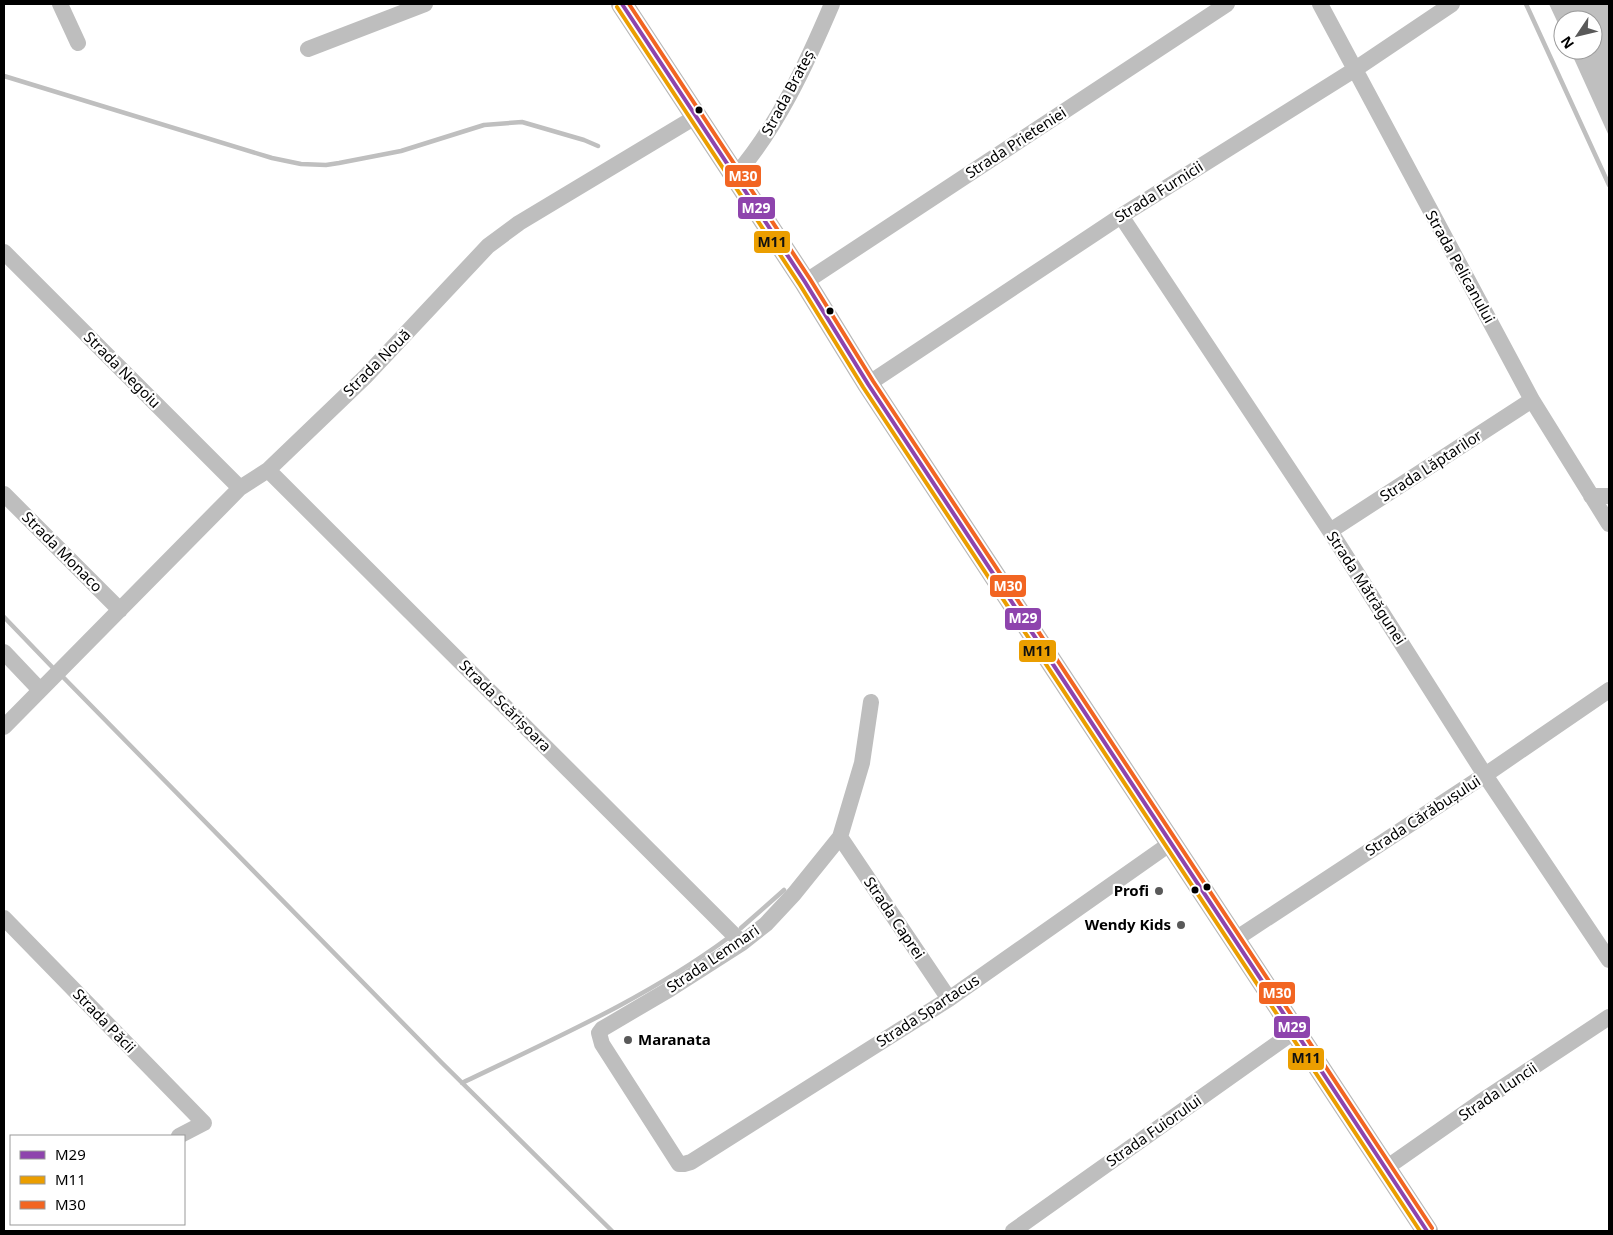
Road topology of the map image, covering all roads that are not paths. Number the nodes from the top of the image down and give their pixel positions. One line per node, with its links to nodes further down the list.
1 (60, 4): 8 (street)
2 (426, 4): 9 (street)
3 (622, 4): 11 (street)
4 (832, 4): 12 (street, Strada Brateș)
5 (1227, 4): 15 (street, Strada Prieteniei)
6 (1320, 4): 10 (street, Strada Pelicanului)
7 (1452, 4): 10 (street, Strada Furnicii)
8 (78, 44)
9 (308, 49)
10 (1354, 70): 13 (street, Strada Furnicii); 17 (street, Strada Pelicanului)
11 (697, 116): 12 (street); 18 (street, Strada Nouă)
12 (735, 176): 15 (street)
13 (1121, 216): 16 (street, Strada Furnicii); 24 (street, Strada Mătrăgunei)
14 (4, 252): 19 (street, Strada Negoiu)
15 (805, 282): 16 (street)
16 (868, 384): 33 (street)
17 (1532, 400): 21 (street, Strada Pelicanului); 24 (street, Strada Lăptarilor)
18 (268, 470): 19 (street, Strada Nouă); 36 (street, Strada Scărișoara)
19 (240, 488): 25 (street, Strada Nouă)
20 (4, 494): 25 (street, Strada Monaco)
21 (1591, 496): 22 (street); 23 (street, Strada Pelicanului)
22 (1609, 496)
23 (1609, 524)
24 (1330, 531): 31 (street, Strada Mătrăgunei)
25 (120, 610): 27 (street, Strada Nouă)
26 (4, 652): 27 (street)
27 (40, 690): 30 (street, Strada Nouă)
28 (1609, 690): 31 (street, Strada Cărăbușului)
29 (871, 702): 32 (street, Strada Lemnari)
30 (4, 727)
31 (1485, 775): 35 (street, Strada Cărăbușului); 37 (street, Strada Mătrăgunei)
32 (840, 837): 36 (street, Strada Lemnari); 38 (street, Strada Caprei)
33 (1171, 844): 35 (street); 38 (street, Strada Spartacus)
34 (4, 918): 41 (street, Strada Păcii)
35 (1234, 940): 40 (street)
36 (742, 943): 42 (street, Strada Lemnari)
37 (1609, 960)
38 (949, 999): 42 (street, Strada Spartacus)
39 (1609, 1017): 43 (street, Strada Luncii)
40 (1295, 1031): 43 (street); 44 (street, Strada Fuiorului)
41 (181, 1135)
42 (678, 1164)
43 (1386, 1168): 45 (street)
44 (1013, 1231)
45 (1428, 1231)

